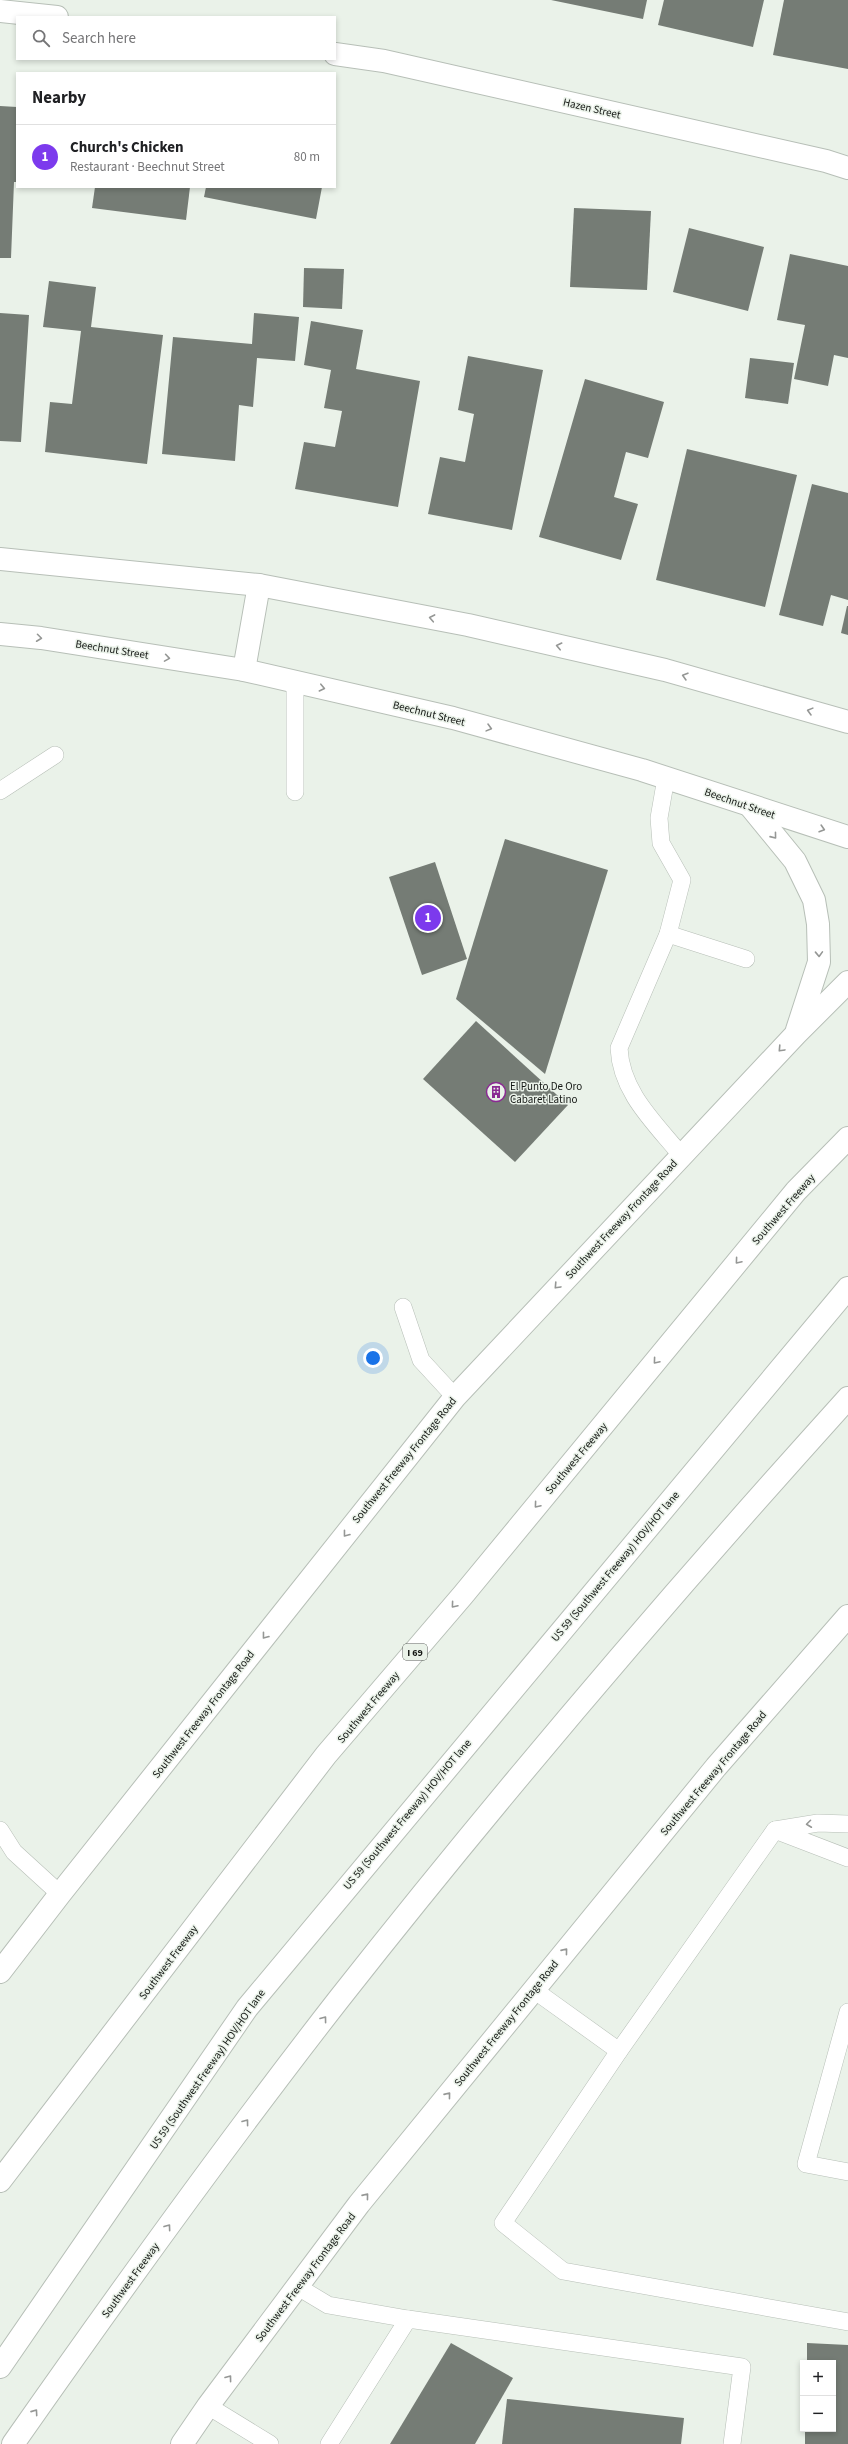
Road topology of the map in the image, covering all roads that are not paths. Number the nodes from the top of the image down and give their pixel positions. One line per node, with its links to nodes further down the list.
1 (0, 11): 2 (main road)
2 (48, 16)
3 (336, 54): 4 (main road, Hazen Street)
4 (848, 168)
5 (0, 559): 6 (main road)
6 (259, 585): 8 (main road); 10 (main road, one-way to 6)
7 (0, 634): 8 (main road, Beechnut Street, one-way to 8)
8 (244, 670): 9 (main road, Beechnut Street)
9 (295, 682): 12 (main road, Beechnut Street, one-way to 12); 14 (lane)
10 (848, 722)
11 (55, 755): 13 (lane)
12 (666, 778): 15 (main road, Beechnut Street); 17 (lane)
13 (0, 791)
14 (295, 792)
15 (750, 806): 16 (main road, Beechnut Street, one-way to 16); 20 (main road, one-way to 20)
16 (848, 837)
17 (668, 934): 18 (lane); 22 (lane)
18 (746, 959)
19 (848, 982): 20 (main road, Southwest Freeway Frontage Road)
20 (796, 1034): 22 (main road, Southwest Freeway Frontage Road, one-way to 22)
21 (848, 1138): 38 (main road, Southwest Freeway / I 69, one-way to 38)
22 (681, 1155): 25 (main road, Southwest Freeway Frontage Road, one-way to 25)
23 (848, 1288): 42 (main road, US 59 (Southwest Freeway) HOV/HOT lane)
24 (403, 1307): 25 (lane)
25 (454, 1397): 32 (main road, Southwest Freeway Frontage Road, one-way to 32)
26 (848, 1398): 44 (main road, Southwest Freeway, one-way to 26)
27 (848, 1616): 34 (main road, Southwest Freeway Frontage Road, one-way to 27)
28 (848, 1824): 30 (lane, one-way to 30)
29 (0, 1830): 32 (lane)
30 (775, 1830): 31 (lane); 36 (lane)
31 (848, 1858)
32 (60, 1894): 33 (main road, Southwest Freeway Frontage Road)
33 (0, 1972)
34 (534, 1990): 36 (lane); 39 (main road, Southwest Freeway Frontage Road, one-way to 34)
35 (848, 2012): 37 (lane)
36 (619, 2051): 41 (lane)
37 (848, 2172)
38 (0, 2181)
39 (298, 2287): 40 (lane); 43 (main road, Southwest Freeway Frontage Road, one-way to 39)
40 (408, 2319): 47 (lane); 48 (lane)
41 (848, 2322)
42 (0, 2367)
43 (208, 2406): 45 (main road, Southwest Freeway Frontage Road); 46 (lane)
44 (13, 2444)
45 (182, 2444)
46 (270, 2444)
47 (329, 2444)
48 (732, 2444)

